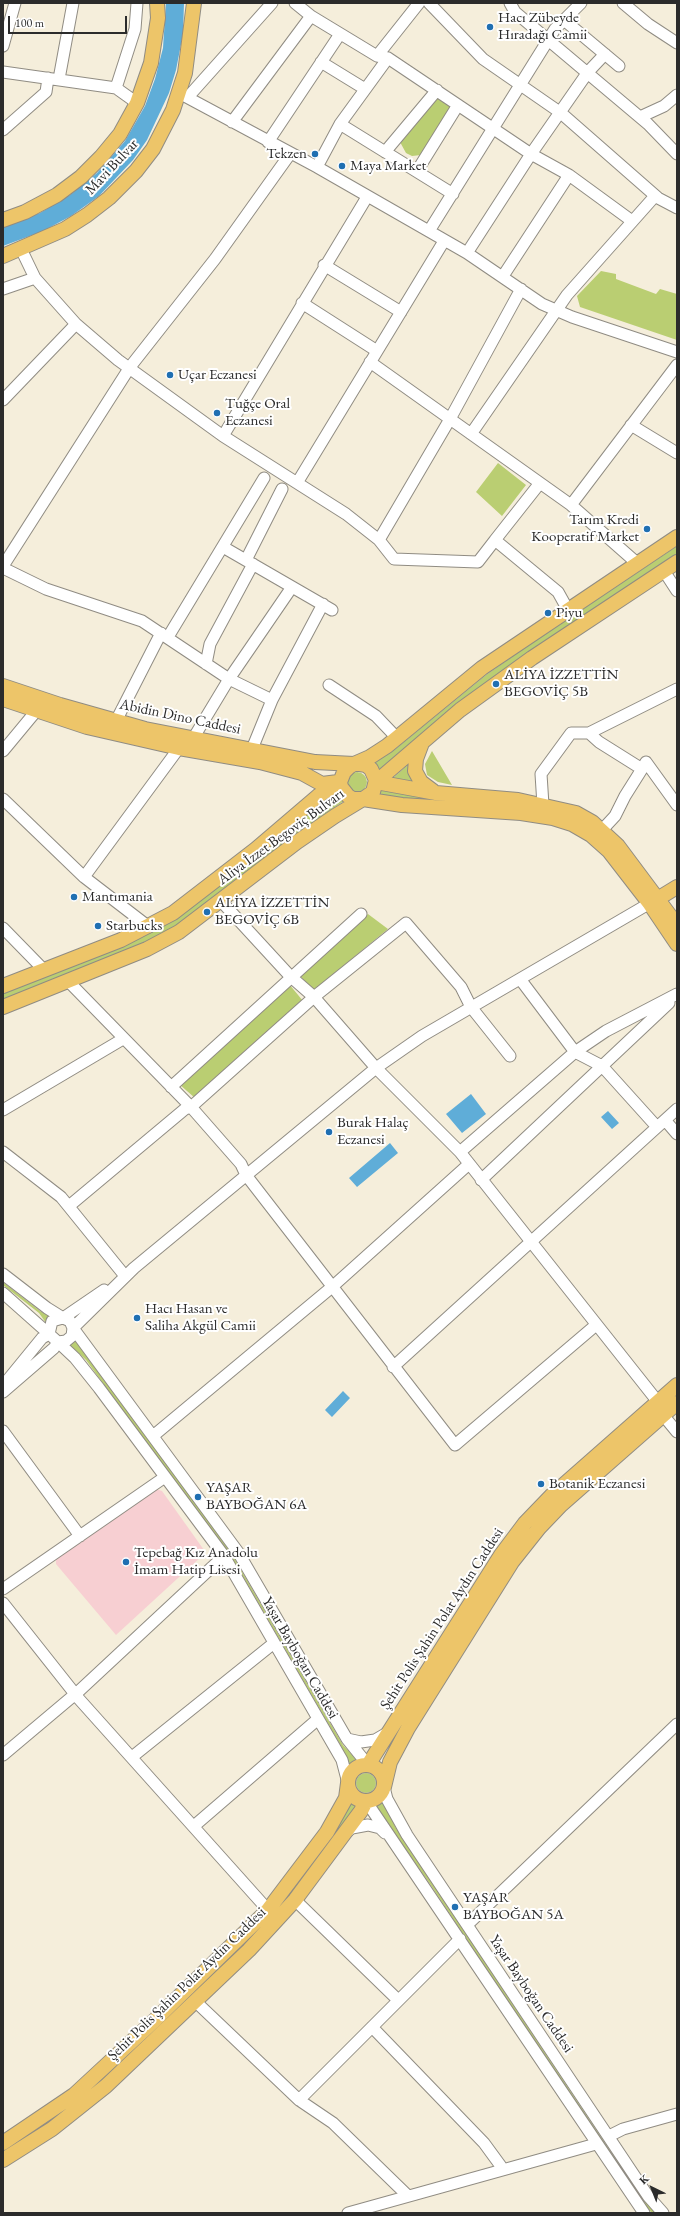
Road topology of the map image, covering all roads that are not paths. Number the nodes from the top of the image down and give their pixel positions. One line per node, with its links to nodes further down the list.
1 (15, 3): 14 (street)
2 (73, 3): 27 (street)
3 (137, 3): 29 (street)
4 (157, 3): 34 (main road, Mavi Bulvar)
5 (194, 3): 32 (main road, Mavi Bulvar)
6 (272, 3): 32 (street)
7 (295, 3): 13 (street)
8 (419, 3): 21 (street)
9 (429, 3): 28 (street)
10 (510, 3): 17 (street)
11 (582, 3): 15 (street)
12 (623, 3): 18 (street)
13 (311, 16): 16 (street); 38 (street)
14 (7, 18): 19 (street)
15 (564, 20): 17 (street); 20 (street)
16 (340, 34): 21 (street); 23 (street)
17 (548, 40): 26 (street); 28 (street)
18 (677, 43)
19 (3, 46)
20 (605, 54): 24 (street); 26 (street)
21 (377, 56): 22 (street)
22 (388, 58): 30 (street); 31 (street)
23 (321, 62): 30 (street); 42 (street)
24 (619, 66)
25 (3, 72): 27 (street)
26 (588, 72): 36 (street); 37 (street)
27 (54, 79): 29 (street); 41 (street)
28 (521, 84): 36 (street); 40 (street)
29 (116, 88): 34 (street)
30 (365, 89): 39 (street)
31 (437, 90): 35 (street); 43 (street)
32 (183, 95): 38 (street); 58 (main road, Mavi Bulvar)
33 (677, 95): 37 (street)
34 (137, 103): 54 (main road, Mavi Bulvar)
35 (458, 105): 40 (street); 48 (street)
36 (561, 114): 45 (street); 51 (street)
37 (640, 117): 46 (street)
38 (232, 122): 42 (street)
39 (340, 124): 43 (street); 47 (street)
40 (493, 128): 45 (street); 50 (street)
41 (3, 130)
42 (268, 142): 44 (street)
43 (385, 152): 48 (street)
44 (290, 154): 47 (street); 74 (street)
45 (531, 154): 49 (street); 59 (street)
46 (677, 154)
47 (317, 167): 52 (street)
48 (417, 171): 50 (street)
49 (569, 175): 55 (street); 62 (street)
50 (453, 194): 56 (street)
51 (655, 196): 53 (street); 55 (street)
52 (367, 197): 56 (street); 61 (street)
53 (677, 208)
54 (3, 220)
55 (632, 221): 67 (street)
56 (429, 231): 57 (street)
57 (444, 241): 59 (street); 68 (street)
58 (21, 249): 60 (main road, Mavi Bulvar); 63 (street)
59 (467, 253): 62 (street)
60 (3, 256)
61 (324, 265): 66 (street); 68 (street)
62 (503, 276): 65 (street)
63 (35, 278): 64 (street); 69 (street)
64 (3, 289)
65 (522, 289): 67 (street); 76 (street)
66 (302, 303): 70 (street); 79 (street)
67 (558, 311): 71 (street); 78 (street)
68 (401, 312): 70 (street)
69 (76, 324): 74 (street); 75 (street)
70 (377, 351): 72 (street)
71 (677, 352)
72 (370, 362): 76 (street); 82 (street)
73 (677, 366): 77 (street)
74 (130, 367): 79 (street); 93 (street)
75 (3, 400)
76 (450, 419): 78 (street); 87 (street)
77 (632, 425): 80 (street); 85 (street)
78 (471, 434): 83 (street)
79 (223, 436): 82 (street)
80 (677, 453)
81 (264, 478): 89 (street)
82 (297, 483): 87 (street)
83 (540, 483): 85 (street); 88 (street)
84 (282, 489): 90 (street)
85 (571, 505): 92 (street)
86 (677, 537): 92 (main road)
87 (379, 540): 88 (street)
88 (495, 540): 97 (street)
89 (223, 547): 90 (street); 98 (street)
90 (249, 562): 95 (street); 99 (street)
91 (677, 562): 94 (main road)
92 (638, 564): 97 (main road)
93 (3, 567): 98 (street)
94 (664, 571): 96 (street); 111 (main road)
95 (292, 587): 100 (street); 105 (street)
96 (677, 591)
97 (568, 610): 110 (main road)
98 (164, 635): 99 (street); 107 (street)
99 (206, 664): 100 (street)
100 (229, 679): 105 (street); 109 (street)
101 (3, 686): 107 (main road, Abidin Dino Caddesi)
102 (329, 686): 110 (street)
103 (677, 689): 108 (street)
104 (3, 699): 106 (main road, Abidin Dino Caddesi)
105 (272, 700): 113 (street)
106 (37, 710): 112 (main road, Abidin Dino Caddesi); 114 (street)
107 (116, 721): 109 (main road, Abidin Dino Caddesi)
108 (589, 733): 116 (street); 122 (street)
109 (194, 737): 113 (main road, Abidin Dino Caddesi)
110 (397, 738): 115 (main road)
111 (422, 742): 118 (main road); 119 (main road)
112 (179, 748): 117 (main road, Abidin Dino Caddesi); 125 (street)
113 (252, 749): 115 (main road, Abidin Dino Caddesi)
114 (3, 751)
115 (354, 764): 117 (main road); 118 (main road)
116 (642, 769): 123 (street); 124 (street)
117 (340, 782): 121 (main road); 131 (main road, Aliya İzzet Begoviç Bulvarı)
118 (376, 782): 119 (main road); 121 (main road)
119 (436, 793): 122 (main road)
120 (3, 799): 125 (street)
121 (363, 799): 127 (main road, Aliya İzzet Begoviç Bulvarı); 128 (main road)
122 (543, 805): 124 (main road)
123 (677, 805)
124 (602, 830): 128 (main road)
125 (84, 877): 131 (street)
126 (677, 887): 128 (main road)
127 (221, 901): 135 (street); 137 (main road, Aliya İzzet Begoviç Bulvarı)
128 (654, 901): 130 (main road); 133 (main road); 136 (street)
129 (361, 914): 135 (street)
130 (677, 925)
131 (149, 927): 134 (main road, Aliya İzzet Begoviç Bulvarı)
132 (3, 928): 134 (street)
133 (677, 944)
134 (44, 970): 138 (main road, Aliya İzzet Begoviç Bulvarı)
135 (290, 976): 140 (street); 148 (street)
136 (520, 978): 141 (street); 144 (street)
137 (68, 981): 142 (main road, Aliya İzzet Begoviç Bulvarı); 143 (street)
138 (3, 986)
139 (677, 995): 144 (street); 146 (street)
140 (314, 997): 141 (street); 147 (street); 149 (street)
141 (471, 1006): 145 (street); 147 (street)
142 (3, 1007)
143 (124, 1038): 148 (street); 151 (street)
144 (575, 1052): 146 (street); 155 (street)
145 (510, 1056)
146 (602, 1066): 152 (street); 158 (street)
147 (376, 1068): 155 (street); 157 (street)
148 (171, 1087): 149 (street)
149 (191, 1107): 157 (street); 159 (street)
150 (677, 1109): 152 (street)
151 (3, 1110)
152 (661, 1124): 153 (street); 160 (street)
153 (677, 1134)
154 (3, 1152): 159 (street)
155 (460, 1152): 156 (street)
156 (469, 1164): 158 (street); 163 (street)
157 (246, 1175): 162 (street); 163 (street)
158 (481, 1180): 160 (street)
159 (69, 1206): 162 (street)
160 (530, 1243): 166 (street); 170 (street)
161 (3, 1274): 165 (street)
162 (124, 1276): 165 (street); 167 (street)
163 (332, 1287): 170 (street); 178 (street)
164 (3, 1293): 168 (street)
165 (63, 1318): 167 (street); 168 (street)
166 (596, 1325): 170 (street); 175 (street)
167 (73, 1328): 169 (street); 178 (street, Yaşar Bayboğan Caddesi)
168 (49, 1334): 169 (street); 172 (street)
169 (58, 1342): 173 (street); 179 (street, Yaşar Bayboğan Caddesi)
170 (393, 1367)
171 (677, 1385): 175 (main road, Şehit Polis Şahin Polat Aydın Caddesi)
172 (3, 1386)
173 (3, 1392)
174 (677, 1403): 175 (main road, Şehit Polis Şahin Polat Aydın Caddesi)
175 (660, 1409): 177 (street); 188 (main road, Şehit Polis Şahin Polat Aydın Caddesi); 194 (main road, Şehit Polis Şahin Polat Aydın Caddesi)
176 (3, 1431): 180 (street)
177 (677, 1432)
178 (153, 1436): 189 (street, Yaşar Bayboğan Caddesi)
179 (165, 1477): 180 (street); 181 (street, Yaşar Bayboğan Caddesi)
180 (80, 1536): 182 (street)
181 (224, 1556): 184 (street, Yaşar Bayboğan Caddesi); 185 (street)
182 (3, 1589)
183 (3, 1603): 185 (street)
184 (274, 1643): 186 (street, Yaşar Bayboğan Caddesi); 191 (street)
185 (76, 1694): 190 (street); 191 (street)
186 (318, 1719): 193 (street, Yaşar Bayboğan Caddesi); 196 (street)
187 (677, 1724): 201 (street)
188 (391, 1730): 189 (street); 192 (main road, Şehit Polis Şahin Polat Aydın Caddesi)
189 (347, 1739): 192 (street, Yaşar Bayboğan Caddesi)
190 (3, 1755)
191 (132, 1757): 196 (street)
192 (368, 1765): 193 (main road); 194 (main road)
193 (348, 1783): 195 (main road); 200 (main road, Şehit Polis Şahin Polat Aydın Caddesi)
194 (384, 1787): 195 (main road); 201 (street, Yaşar Bayboğan Caddesi)
195 (366, 1801): 197 (main road, Şehit Polis Şahin Polat Aydın Caddesi); 198 (street, Yaşar Bayboğan Caddesi)
196 (194, 1826): 200 (street)
197 (343, 1834): 198 (street); 199 (main road, Şehit Polis Şahin Polat Aydın Caddesi)
198 (396, 1845): 202 (street, Yaşar Bayboğan Caddesi)
199 (295, 1900): 203 (street); 204 (main road, Şehit Polis Şahin Polat Aydın Caddesi)
200 (268, 1910): 209 (main road, Şehit Polis Şahin Polat Aydın Caddesi)
201 (467, 1925): 208 (street, Yaşar Bayboğan Caddesi)
202 (460, 1939): 203 (street); 210 (street, Yaşar Bayboğan Caddesi)
203 (398, 2000): 205 (street)
204 (195, 2001): 206 (street); 211 (main road, Şehit Polis Şahin Polat Aydın Caddesi)
205 (372, 2027): 206 (street); 212 (street)
206 (299, 2100): 213 (street)
207 (677, 2114): 208 (street)
208 (609, 2136): 216 (street, Yaşar Bayboğan Caddesi)
209 (3, 2143)
210 (596, 2144): 212 (street); 215 (street, Yaşar Bayboğan Caddesi)
211 (3, 2160)
212 (502, 2169): 213 (street)
213 (407, 2195): 214 (street)
214 (348, 2213)
215 (644, 2213)
216 (663, 2213)

